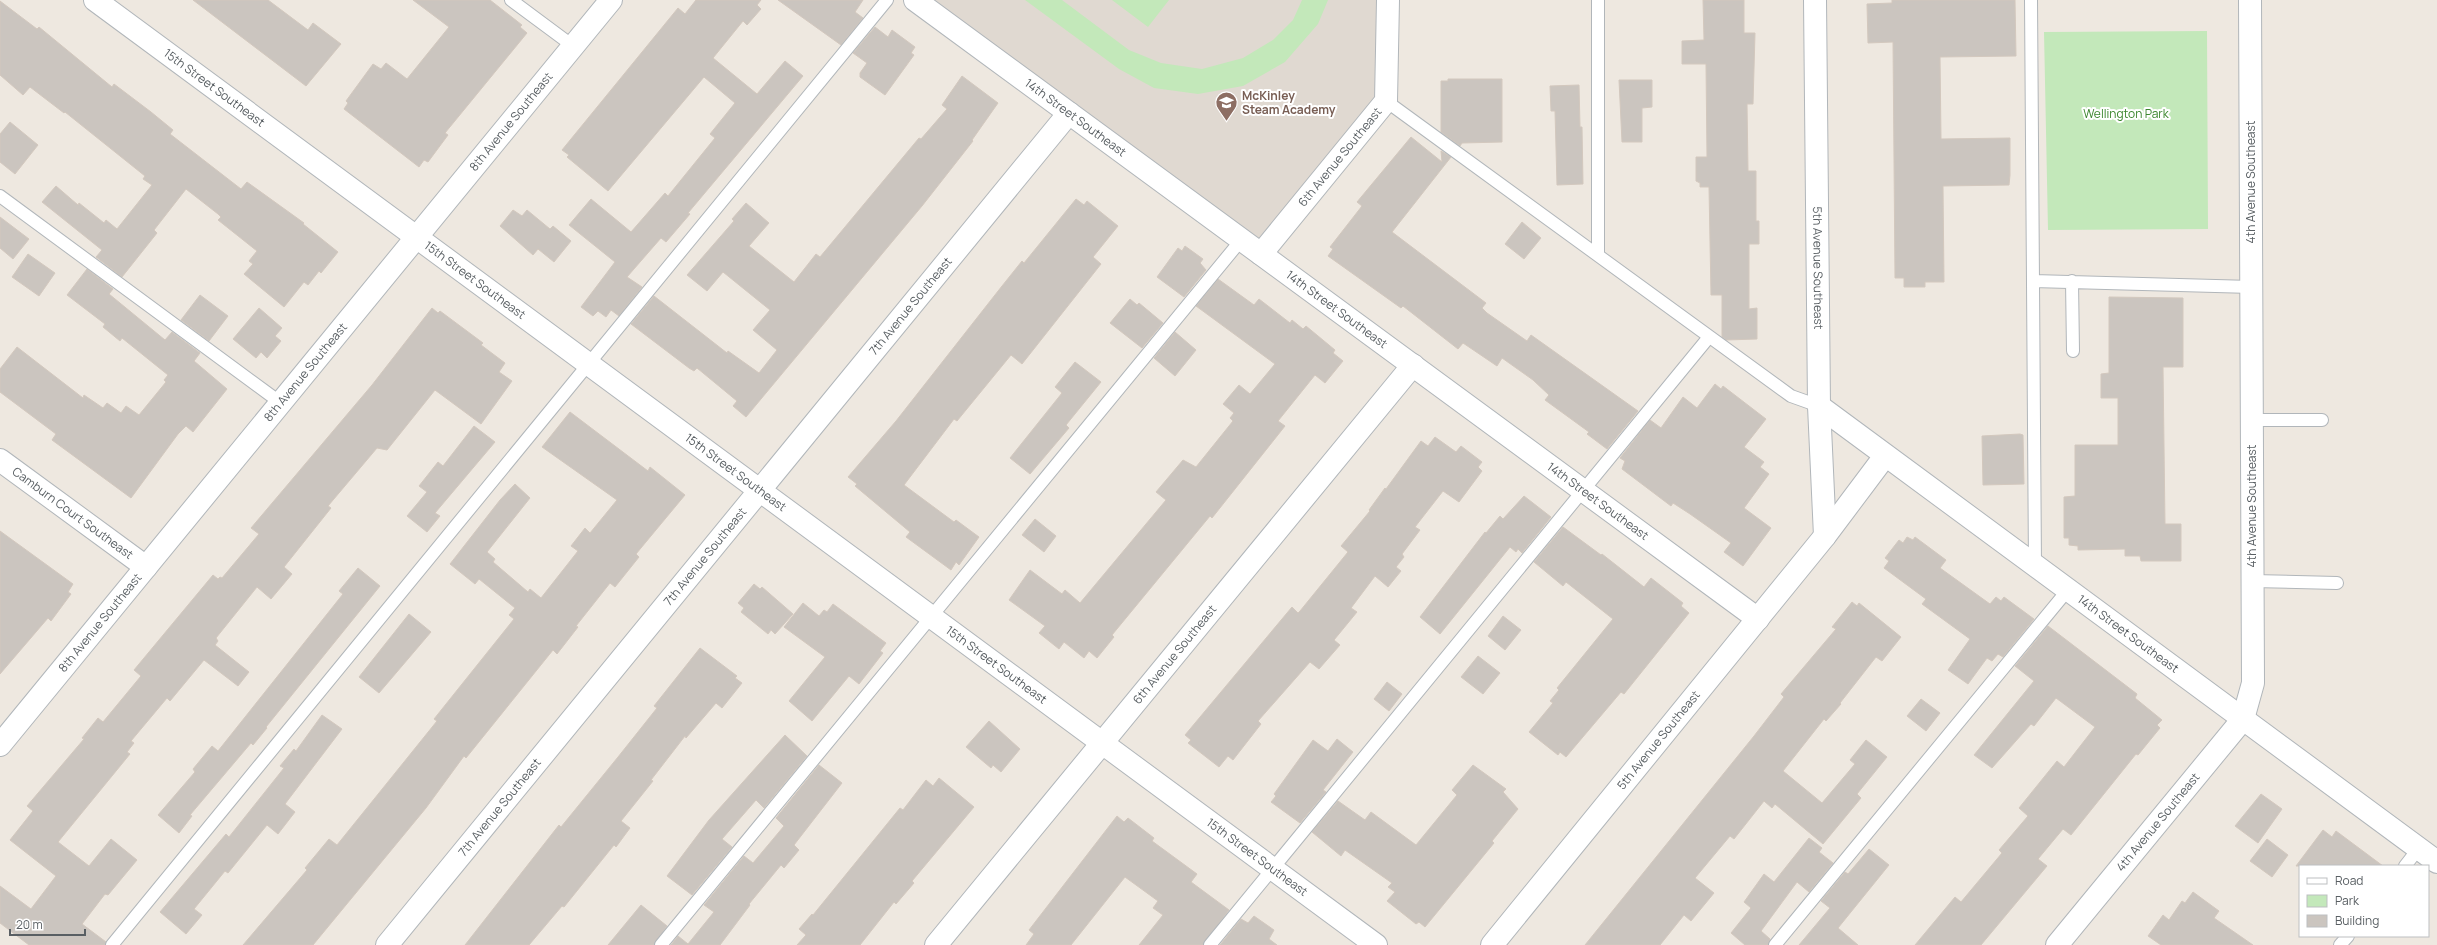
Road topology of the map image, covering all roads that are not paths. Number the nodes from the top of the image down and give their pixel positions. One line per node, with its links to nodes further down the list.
1 (95, 0): 15 (street, 15th Street Southeast)
2 (511, 0): 11 (lane)
3 (612, 0): 11 (street, 8th Avenue Southeast)
4 (887, 0): 24 (lane)
5 (915, 0): 13 (street, 14th Street Southeast)
6 (1388, 0): 12 (street, 6th Avenue Southeast)
7 (1598, 0): 18 (lane)
8 (1815, 0): 27 (street, 5th Avenue Southeast)
9 (2031, 0): 19 (lane)
10 (2250, 0): 21 (street, 4th Avenue Southeast)
11 (574, 46): 15 (street, 8th Avenue Southeast)
12 (1386, 101): 17 (street, 6th Avenue Southeast); 18 (lane)
13 (1069, 113): 16 (street, 14th Street Southeast); 32 (street, 7th Avenue Southeast)
14 (0, 196): 26 (lane)
15 (416, 237): 24 (street, 15th Street Southeast); 26 (street, 8th Avenue Southeast)
16 (1242, 239): 17 (street, 14th Street Southeast); 40 (lane)
17 (1261, 254): 25 (street, 14th Street Southeast)
18 (1598, 255): 22 (lane)
19 (2033, 281): 20 (lane); 36 (lane)
20 (2072, 281): 21 (lane); 23 (lane)
21 (2252, 287): 28 (street, 4th Avenue Southeast)
22 (1709, 337): 27 (lane); 33 (lane)
23 (2073, 351)
24 (588, 365): 32 (street, 15th Street Southeast); 50 (lane)
25 (1413, 365): 33 (street, 14th Street Southeast); 44 (street, 6th Avenue Southeast)
26 (281, 403): 35 (street, 8th Avenue Southeast)
27 (1819, 406): 30 (street, 14th Street Southeast); 34 (street, 5th Avenue Southeast)
28 (2252, 420): 29 (lane); 37 (street, 4th Avenue Southeast)
29 (2322, 420)
30 (1885, 456): 34 (street, 5th Avenue Southeast); 36 (street, 14th Street Southeast)
31 (0, 460): 35 (street, Camburn Court Southeast)
32 (760, 490): 40 (street, 15th Street Southeast); 51 (street, 7th Avenue Southeast)
33 (1584, 491): 41 (street, 14th Street Southeast); 48 (lane)
34 (1825, 536): 41 (street, 5th Avenue Southeast)
35 (146, 567): 43 (street, 8th Avenue Southeast)
36 (2035, 567): 39 (street, 14th Street Southeast)
37 (2252, 581): 38 (lane); 42 (street, 4th Avenue Southeast)
38 (2337, 583)
39 (2067, 591): 42 (street, 14th Street Southeast); 57 (lane)
40 (931, 617): 44 (street, 15th Street Southeast); 52 (lane)
41 (1758, 619): 56 (street, 5th Avenue Southeast)
42 (2243, 719): 45 (street, 14th Street Southeast); 58 (street, 4th Avenue Southeast)
43 (3, 734)
44 (1102, 742): 48 (street, 15th Street Southeast); 53 (street, 6th Avenue Southeast)
45 (2419, 848): 46 (street, 14th Street Southeast); 47 (lane)
46 (2437, 862)
47 (2406, 865)
48 (1273, 868): 54 (lane); 55 (street, 15th Street Southeast)
49 (2347, 937): 59 (lane)
50 (112, 945)
51 (386, 945)
52 (661, 945)
53 (936, 945)
54 (1210, 945)
55 (1376, 945)
56 (1492, 945)
57 (1775, 945)
58 (2057, 945)
59 (2340, 945)

